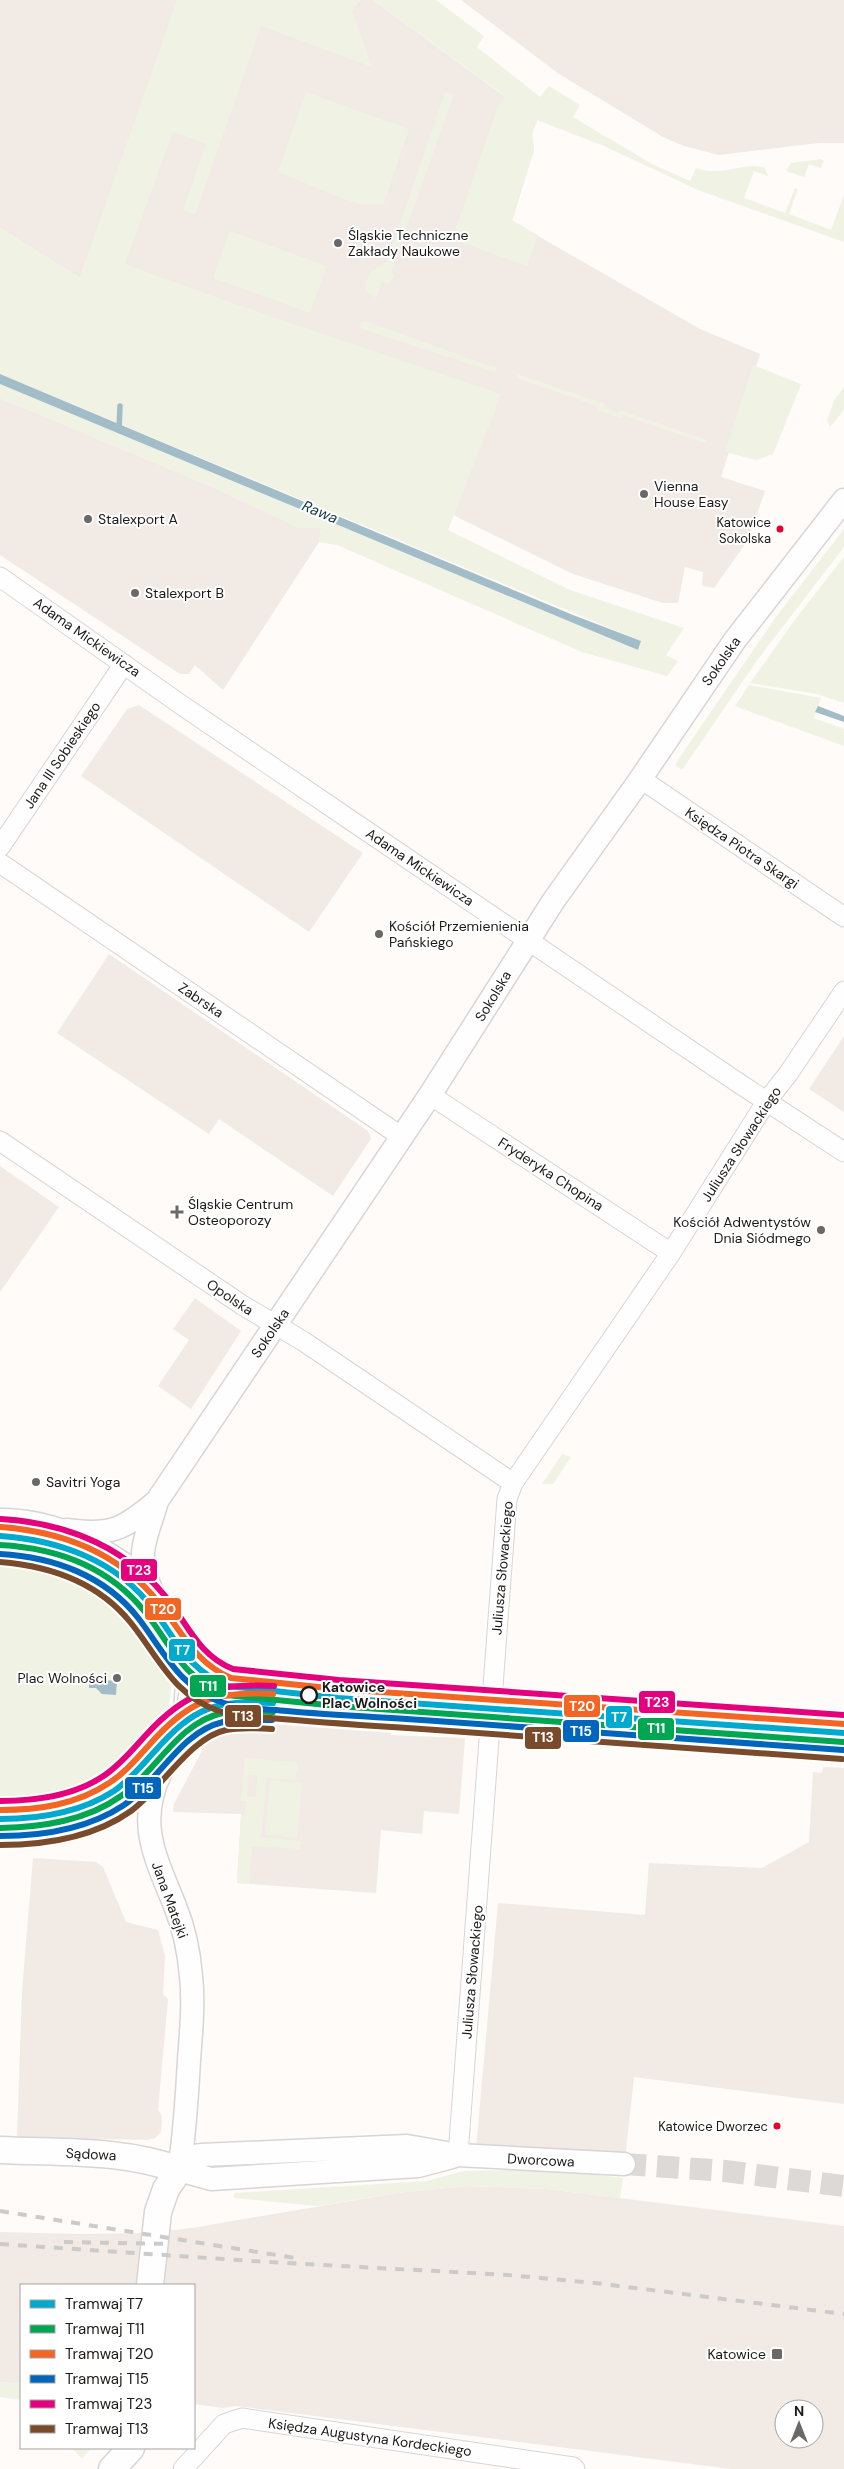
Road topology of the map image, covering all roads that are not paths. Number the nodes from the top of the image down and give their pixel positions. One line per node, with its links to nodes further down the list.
1 (844, 500): 4 (street, Sokolska)
2 (0, 577): 3 (street, Adama Mickiewicza)
3 (124, 664): 5 (street, Jana III Sobieskiego); 8 (street, Adama Mickiewicza)
4 (641, 779): 7 (street, Księdza Piotra Skargi); 8 (street, Sokolska)
5 (0, 847)
6 (0, 863): 12 (street, Zabrska)
7 (844, 917)
8 (527, 940): 10 (street, Sokolska); 11 (street, Adama Mickiewicza)
9 (844, 992): 11 (street, Juliusza Słowackiego)
10 (430, 1095): 12 (street, Sokolska); 15 (street, Fryderyka Chopina)
11 (766, 1102): 14 (street, Adama Mickiewicza); 15 (street, Juliusza Słowackiego)
12 (402, 1137): 16 (street, Sokolska)
13 (0, 1141): 16 (street, Opolska)
14 (844, 1152)
15 (671, 1253): 17 (street, Juliusza Słowackiego)
16 (275, 1325): 17 (street, Opolska); 18 (street, Sokolska)
17 (513, 1482): 25 (street, Juliusza Słowackiego)
18 (157, 1502): 20 (street, Sokolska); 21 (street, Sokolska)
19 (0, 1520): 20 (street)
20 (66, 1530): 21 (street)
21 (147, 1580): 22 (street)
22 (171, 1754): 23 (street); 27 (street, Jana Matejki)
23 (0, 1830)
24 (0, 2150): 27 (main road, Sądowa)
25 (458, 2155): 26 (street, Dworcowa); 27 (street)
26 (624, 2164)
27 (179, 2170): 28 (main road)
28 (150, 2284)
29 (130, 2449): 30 (main road)
30 (112, 2469)
31 (183, 2469): 32 (street, Księdza Augustyna Kordeckiego)
32 (575, 2469)

